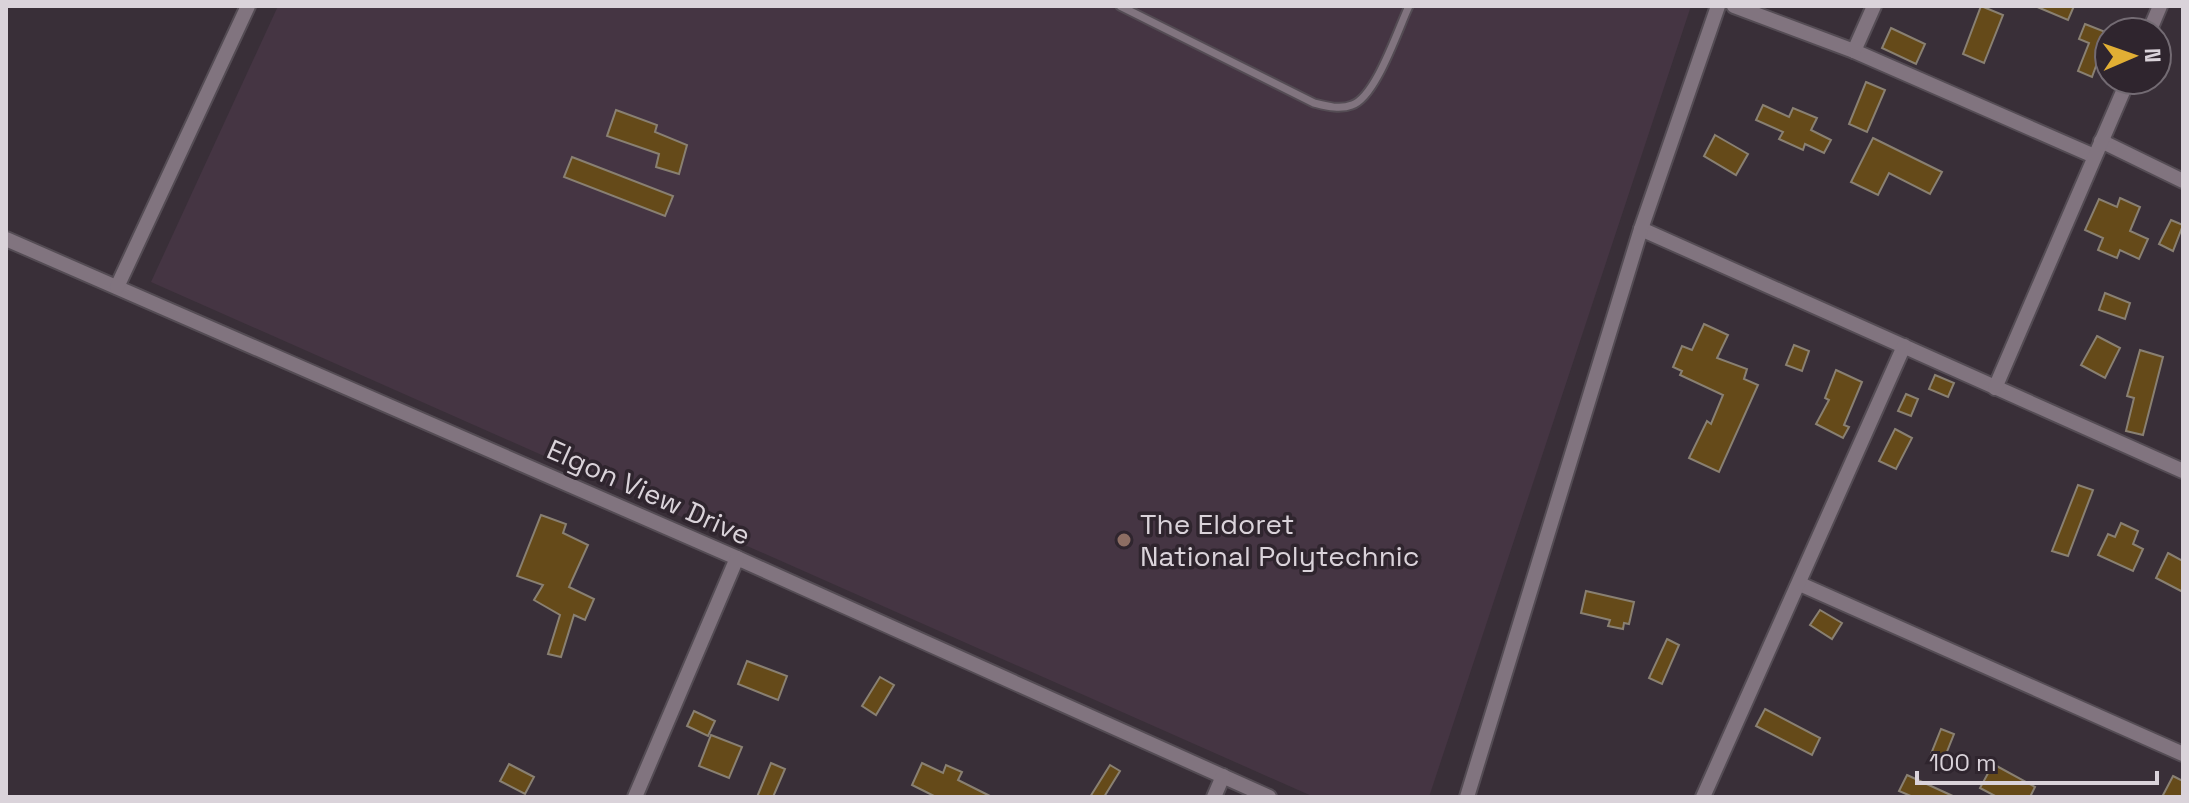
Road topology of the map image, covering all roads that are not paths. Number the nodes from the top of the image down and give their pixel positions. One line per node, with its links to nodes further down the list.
1 (248, 6): 14 (street)
2 (1120, 6): 3 (lane)
3 (1409, 6)
4 (1718, 6): 12 (street)
5 (1734, 6): 7 (street)
6 (1874, 6): 7 (street)
7 (1854, 51): 10 (street)
8 (2121, 96): 9 (street)
9 (2101, 141): 10 (street); 11 (street)
10 (2094, 156): 16 (street)
11 (2183, 181)
12 (1641, 229): 15 (street); 25 (street)
13 (6, 239): 14 (street, Elgon View Drive)
14 (117, 287): 18 (street, Elgon View Drive)
15 (1904, 346): 16 (street); 19 (street)
16 (1995, 388): 17 (street)
17 (2183, 471)
18 (737, 558): 21 (street, Elgon View Drive); 22 (street)
19 (1800, 584): 20 (street); 26 (street)
20 (2183, 754)
21 (1223, 776): 23 (street); 24 (street, Elgon View Drive)
22 (635, 797)
23 (1214, 797)
24 (1269, 797)
25 (1467, 797)
26 (1703, 797)

